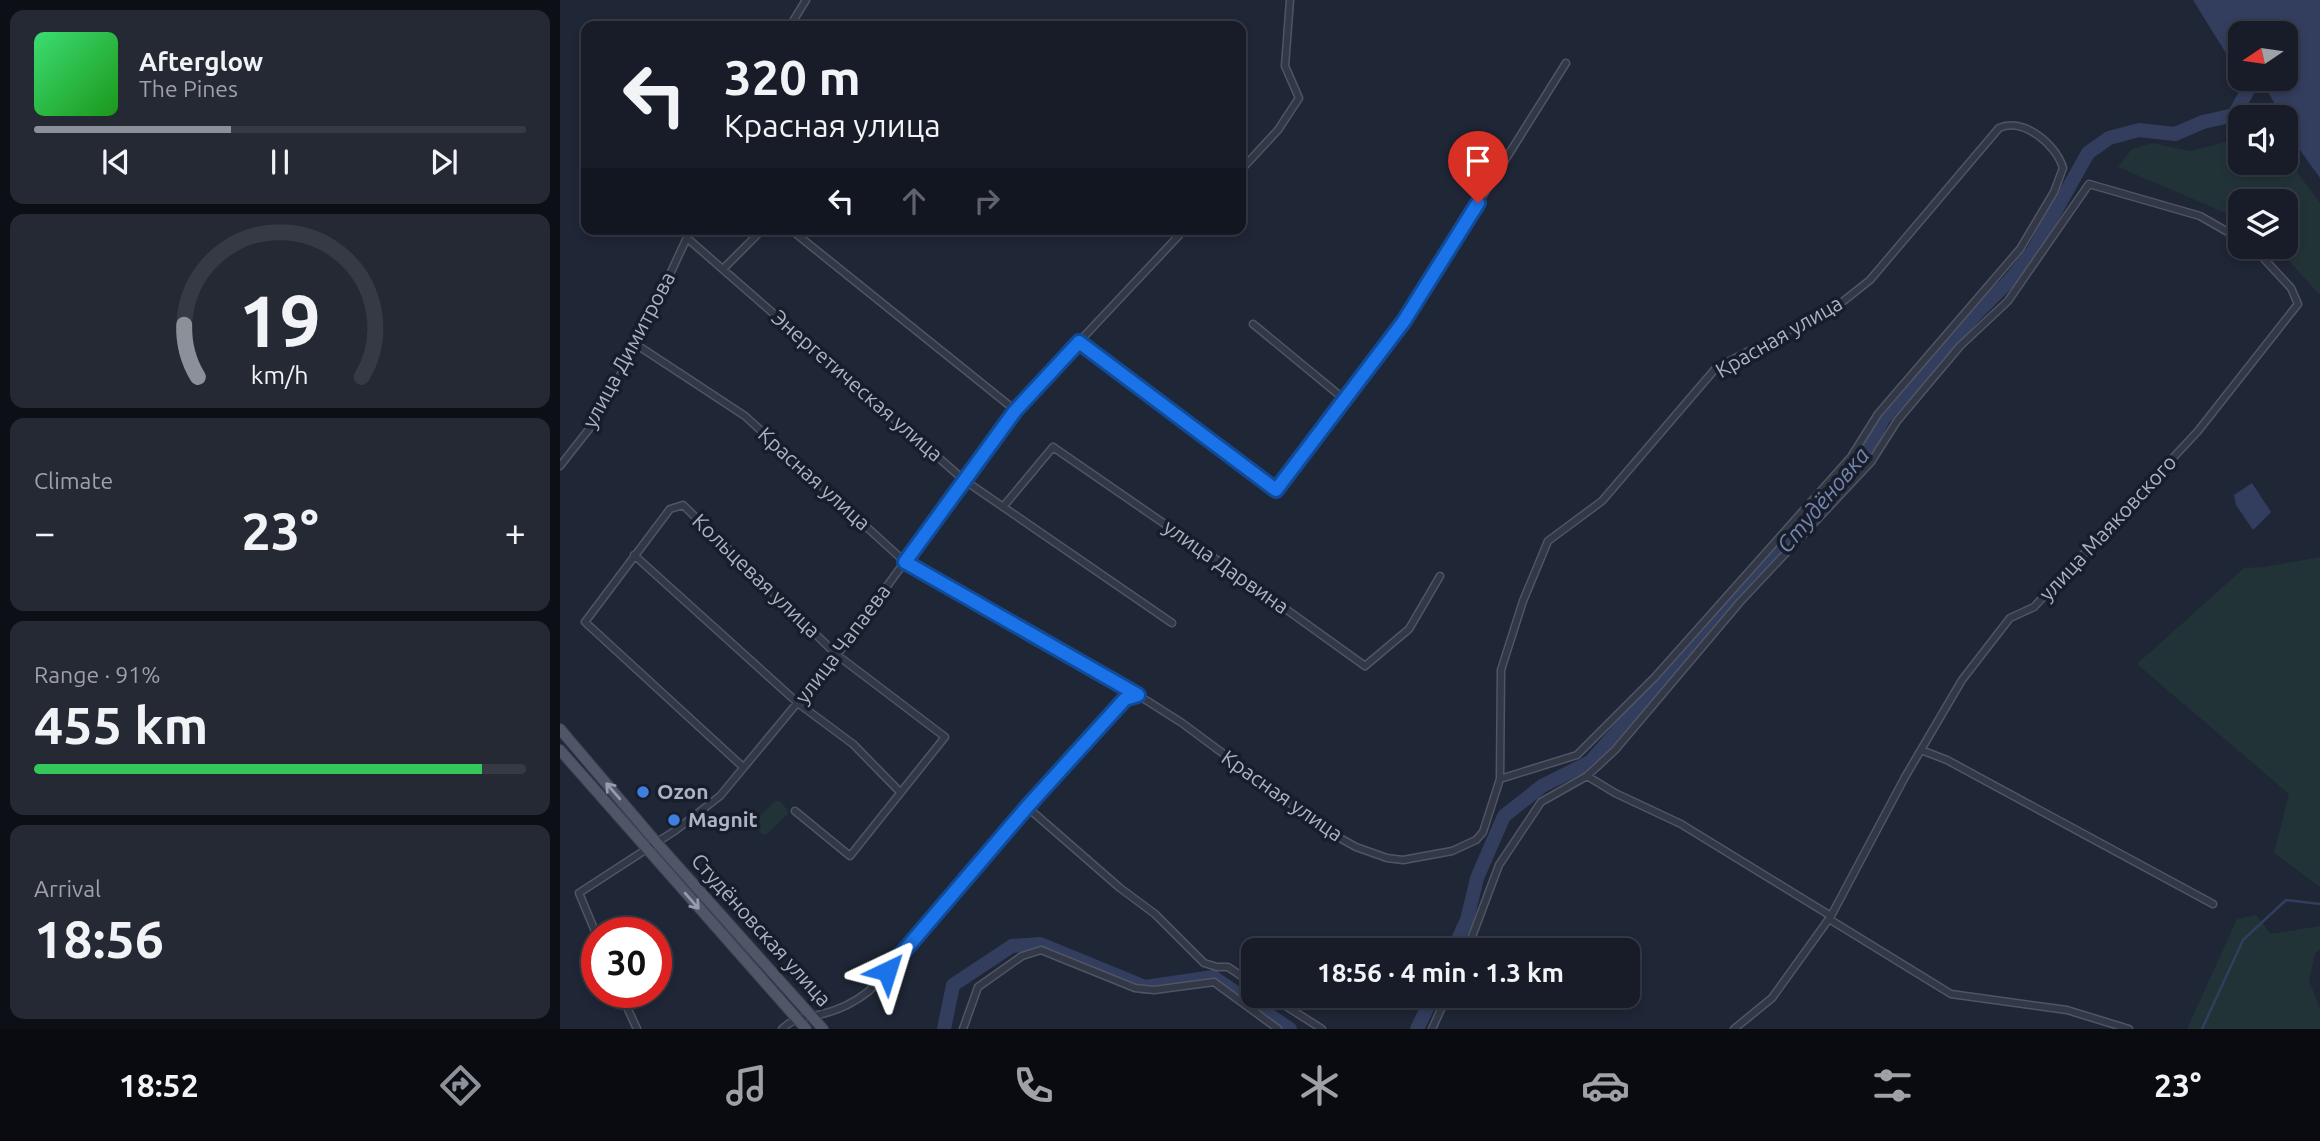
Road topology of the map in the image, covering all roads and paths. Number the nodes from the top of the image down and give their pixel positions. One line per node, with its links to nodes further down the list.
1 (806, 0): 3 (street)
2 (1290, 0): 5 (street)
3 (793, 21)
4 (1566, 63): 16 (street)
5 (1246, 165)
6 (2228, 232): 32 (street)
7 (756, 235): 12 (street)
8 (797, 235): 17 (street)
9 (1179, 235): 14 (street, улица Чапаева)
10 (687, 237): 12 (street, Энергетическая улица); 15 (street, улица Димитрова)
11 (2264, 259): 30 (street, улица Маяковского)
12 (723, 269): 19 (street, Энергетическая улица)
13 (1253, 324): 16 (street)
14 (1079, 342): 16 (street); 17 (street, улица Чапаева)
15 (636, 345): 18 (street, улица Димитрова); 22 (street, Красная улица)
16 (1344, 399)
17 (1015, 411): 19 (street, улица Чапаева)
18 (560, 466)
19 (964, 480): 20 (street, Энергетическая улица); 22 (street, улица Чапаева)
20 (1003, 507): 23 (street, улица Дарвина); 24 (street, Энергетическая улица)
21 (634, 555): 25 (street, Кольцевая улица); 27 (street); 31 (street, Кольцевая улица)
22 (905, 562): 25 (street, улица Чапаева); 26 (street, Красная улица)
23 (1440, 576)
24 (1172, 623)
25 (837, 655): 27 (street, улица Чапаева); 34 (street, Кольцевая улица)
26 (1138, 695): 33 (street, Красная улица); 35 (street)
27 (799, 704): 31 (street, улица Чапаева); 34 (street)
28 (560, 729): 37 (main road, Студёновская улица, one-way to 28)
29 (560, 750): 38 (main road, Студёновская улица)
30 (1921, 750): 39 (street); 41 (street, улица Маяковского)
31 (743, 767): 37 (street, улица Чапаева)
32 (1587, 776): 41 (street); 42 (street)
33 (1500, 779): 33 (street, Красная улица)
34 (900, 792): 36 (street, Кольцевая улица)
35 (1027, 807): 43 (street); 49 (street)
36 (795, 811)
37 (657, 843): 38 (street, улица Чапаева); 44 (main road, Студёновская улица)
38 (647, 850): 40 (street, улица Чапаева); 48 (main road, Студёновская улица, one-way to 48)
39 (2213, 904)
40 (589, 917)
41 (1830, 917): 59 (street, улица Маяковского); 60 (street)
42 (1471, 938)
43 (1241, 976)
44 (797, 999): 48 (main road); 49 (main road, Студёновская улица)
45 (627, 1008): 51 (street)
46 (1289, 1008): 57 (street)
47 (1442, 1008): 58 (street)
48 (787, 1009): 50 (main road, Студёновская улица)
49 (811, 1015): 50 (street); 54 (main road, Студёновская улица)
50 (795, 1018): 52 (street); 53 (main road, Студёновская улица)
51 (637, 1029)
52 (782, 1029)
53 (806, 1029)
54 (819, 1029)
55 (963, 1029): 56 (street)
56 (1278, 1029)
57 (1322, 1029)
58 (1432, 1029)
59 (1734, 1029)
60 (2129, 1029)

